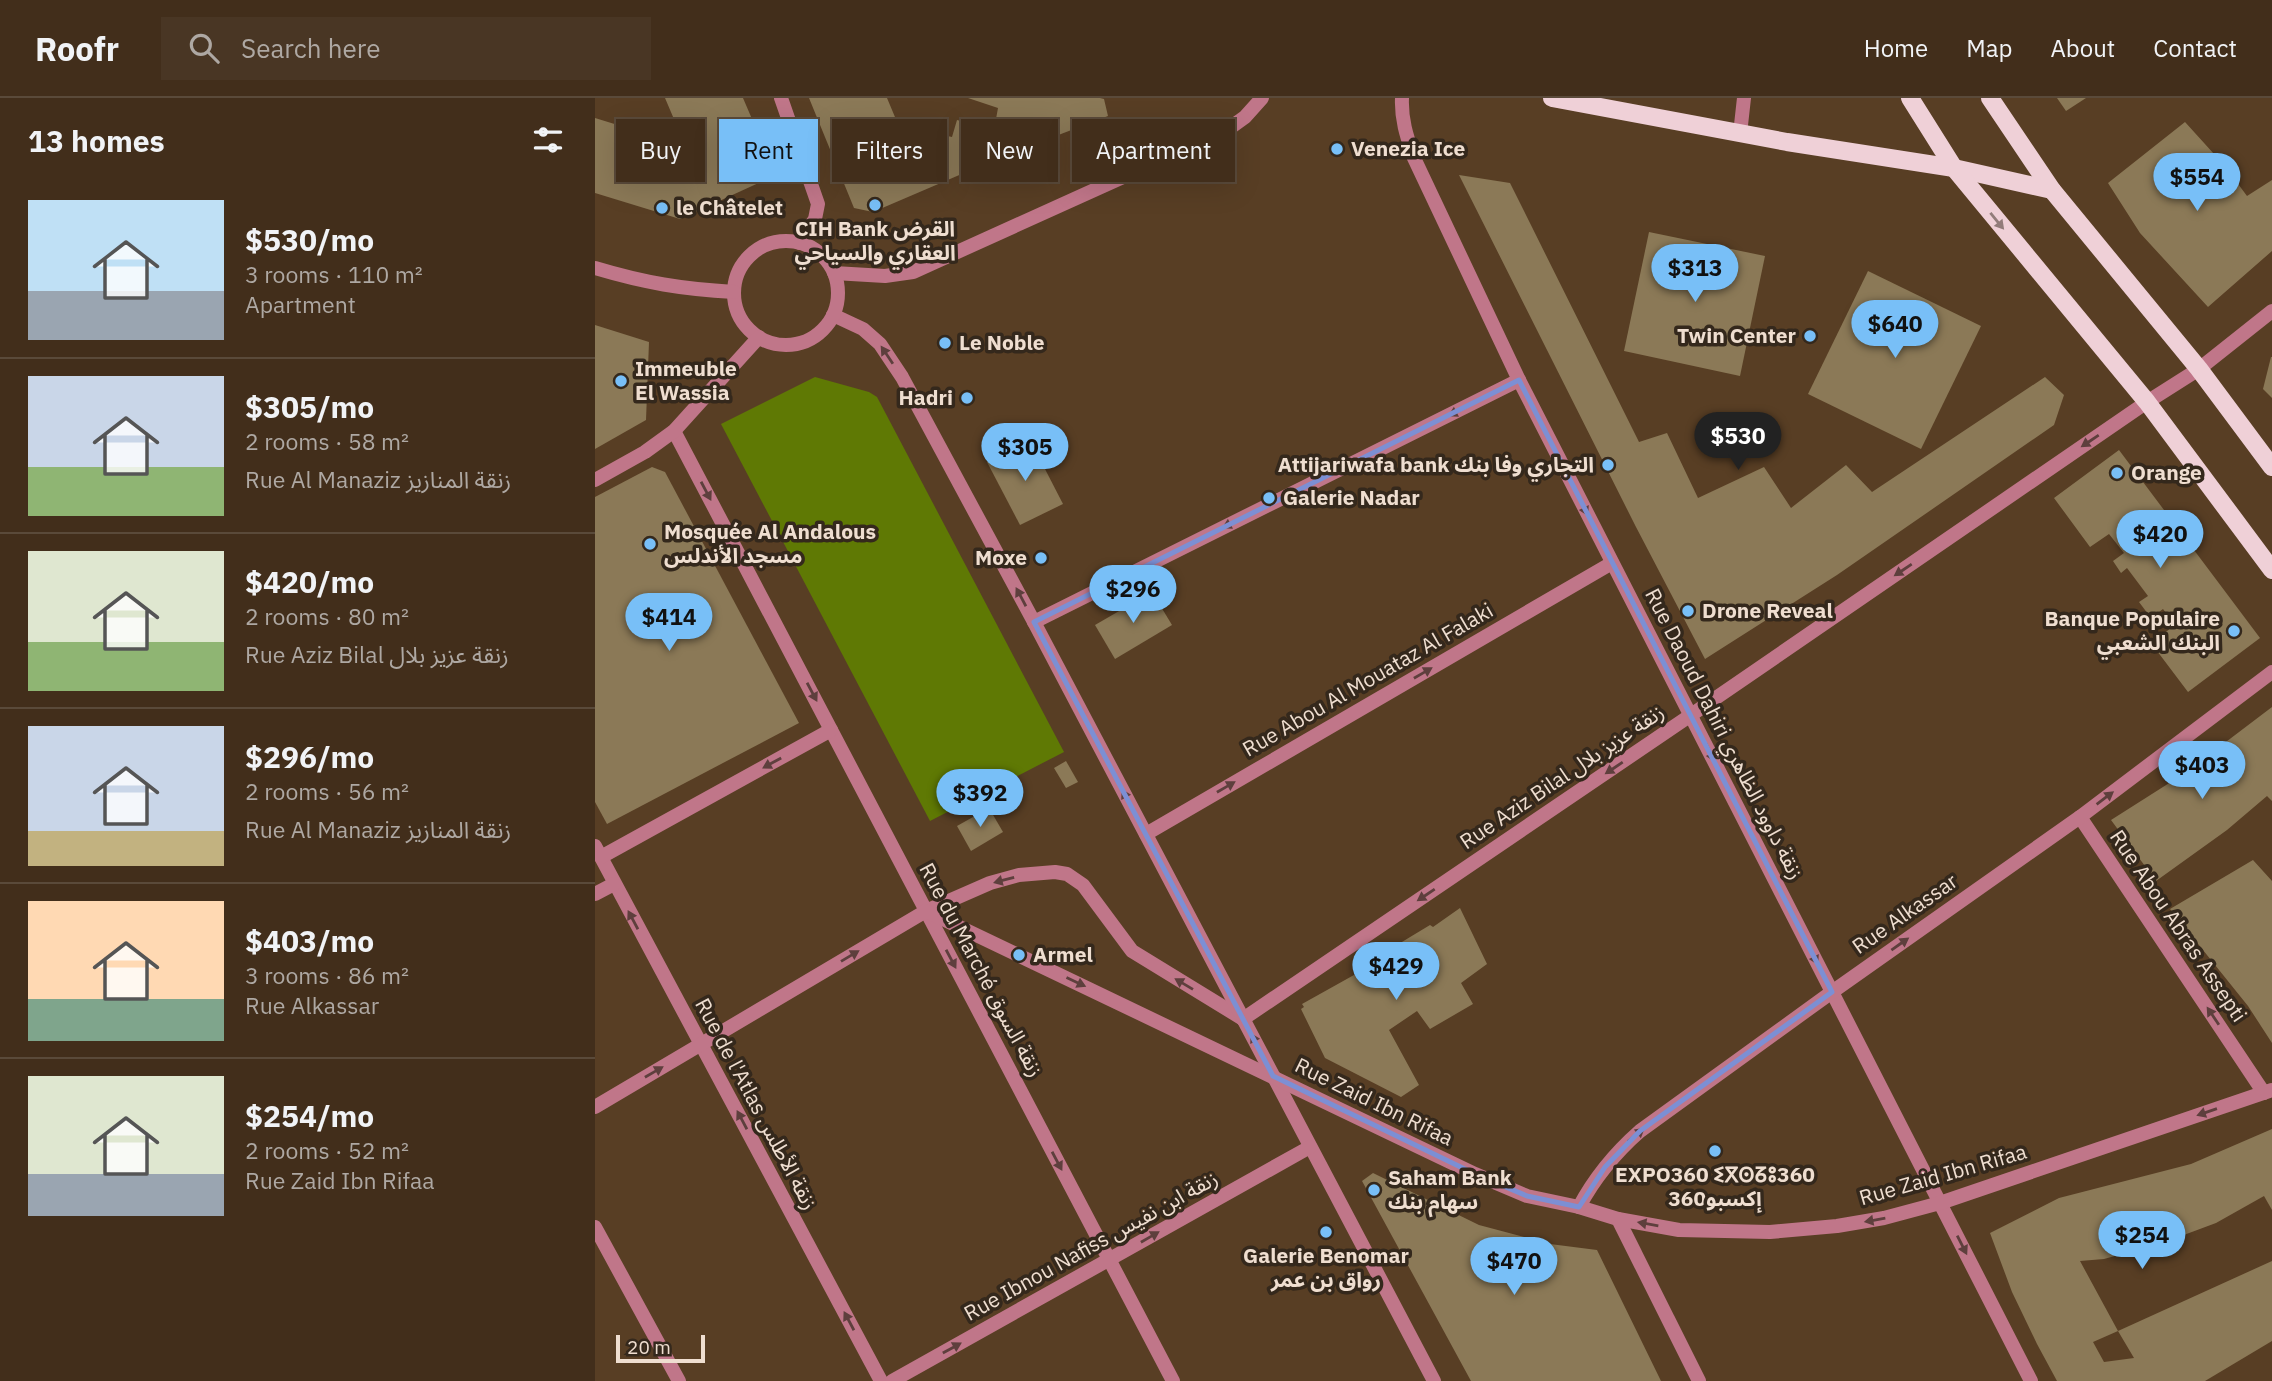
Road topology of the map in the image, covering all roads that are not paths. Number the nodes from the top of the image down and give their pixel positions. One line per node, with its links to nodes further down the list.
1 (781, 98): 11 (street)
2 (1262, 98): 13 (street)
3 (1402, 98): 19 (street, Rue Daoud Dahiri زنقة داوود الظاهري)
4 (1552, 98): 8 (main road)
5 (1744, 98): 8 (street)
6 (1910, 98): 9 (main road)
7 (1990, 98): 10 (main road)
8 (1740, 134): 9 (main road)
9 (1954, 168): 10 (main road); 20 (main road, one-way to 20)
10 (2052, 190): 18 (main road)
11 (800, 243): 13 (street); 14 (street)
12 (595, 268): 14 (street)
13 (834, 273): 16 (street)
14 (734, 292): 17 (street)
15 (2272, 311): 18 (street, Rue Aziz Bilal زنقة عزيز بلال)
16 (833, 315): 17 (street); 26 (street, one-way to 16)
17 (759, 337): 21 (street)
18 (2199, 369): 20 (street, Rue Aziz Bilal زنقة عزيز بلال); 22 (main road)
19 (1519, 380): 24 (street, Rue Daoud Dahiri زنقة داوود الظاهري, one-way to 24); 26 (street, one-way to 26)
20 (2147, 402): 25 (main road); 28 (street, Rue Aziz Bilal زنقة عزيز بلال, one-way to 28)
21 (674, 431): 23 (street); 29 (street, Rue du Marché زنقة السوق, one-way to 29)
22 (2272, 467)
23 (595, 480)
24 (1612, 563): 28 (street, Rue Daoud Dahiri زنقة داوود الظاهري); 31 (street, Rue Abou Al Mouataz Al Falaki, one-way to 24)
25 (2272, 570)
26 (1034, 622): 31 (street, one-way to 26)
27 (2272, 672): 30 (street, Rue Alkassar, one-way to 27)
28 (1691, 715): 36 (street, Rue Daoud Dahiri زنقة داوود الظاهري, one-way to 36); 37 (street, Rue Aziz Bilal زنقة عزيز بلال, one-way to 37)
29 (831, 730): 32 (street, one-way to 32); 35 (street, Rue du Marché زنقة السوق)
30 (2080, 817): 36 (street, Rue Alkassar, one-way to 30); 40 (street, Rue Abou Abras Assepti, one-way to 30)
31 (1146, 834): 37 (street)
32 (598, 852): 33 (street, Rue de l'Atlas زنقة الأطلس)
33 (614, 884): 34 (street); 38 (street, Rue de l'Atlas زنقة الأطلس, one-way to 33)
34 (595, 894)
35 (926, 911): 37 (street, one-way to 35); 38 (street, one-way to 35); 39 (street, Rue Zaid Ibn Rifaa, one-way to 39); 47 (street, Rue du Marché زنقة السوق, one-way to 47)
36 (1832, 992): 43 (street, Rue Daoud Dahiri زنقة داوود الظاهري); 44 (street, Rue Alkassar, one-way to 36)
37 (1243, 1019): 39 (street, one-way to 37)
38 (701, 1045): 41 (street, one-way to 38); 49 (street, Rue de l'Atlas زنقة الأطلس, one-way to 38)
39 (1273, 1076): 42 (street); 44 (street, Rue Zaid Ibn Rifaa)
40 (2268, 1091): 43 (street, Rue Zaid Ibn Rifaa, one-way to 43)
41 (595, 1107)
42 (1310, 1147): 47 (street, Rue Ibnou Nafiss زنقة ابن نفيس, one-way to 42); 52 (street)
43 (1940, 1203): 45 (street, Rue Zaid Ibn Rifaa, one-way to 45); 54 (street, Rue Daoud Dahiri زنقة داوود الظاهري, one-way to 54)
44 (1579, 1207): 45 (street, Rue Zaid Ibn Rifaa)
45 (1618, 1219): 53 (street)
46 (595, 1227): 48 (street)
47 (1109, 1260): 50 (street, Rue Ibnou Nafiss زنقة ابن نفيس, one-way to 47); 51 (street, Rue du Marché زنقة السوق)
48 (679, 1381)
49 (881, 1381)
50 (892, 1381)
51 (1173, 1381)
52 (1434, 1381)
53 (1699, 1381)
54 (2031, 1381)

